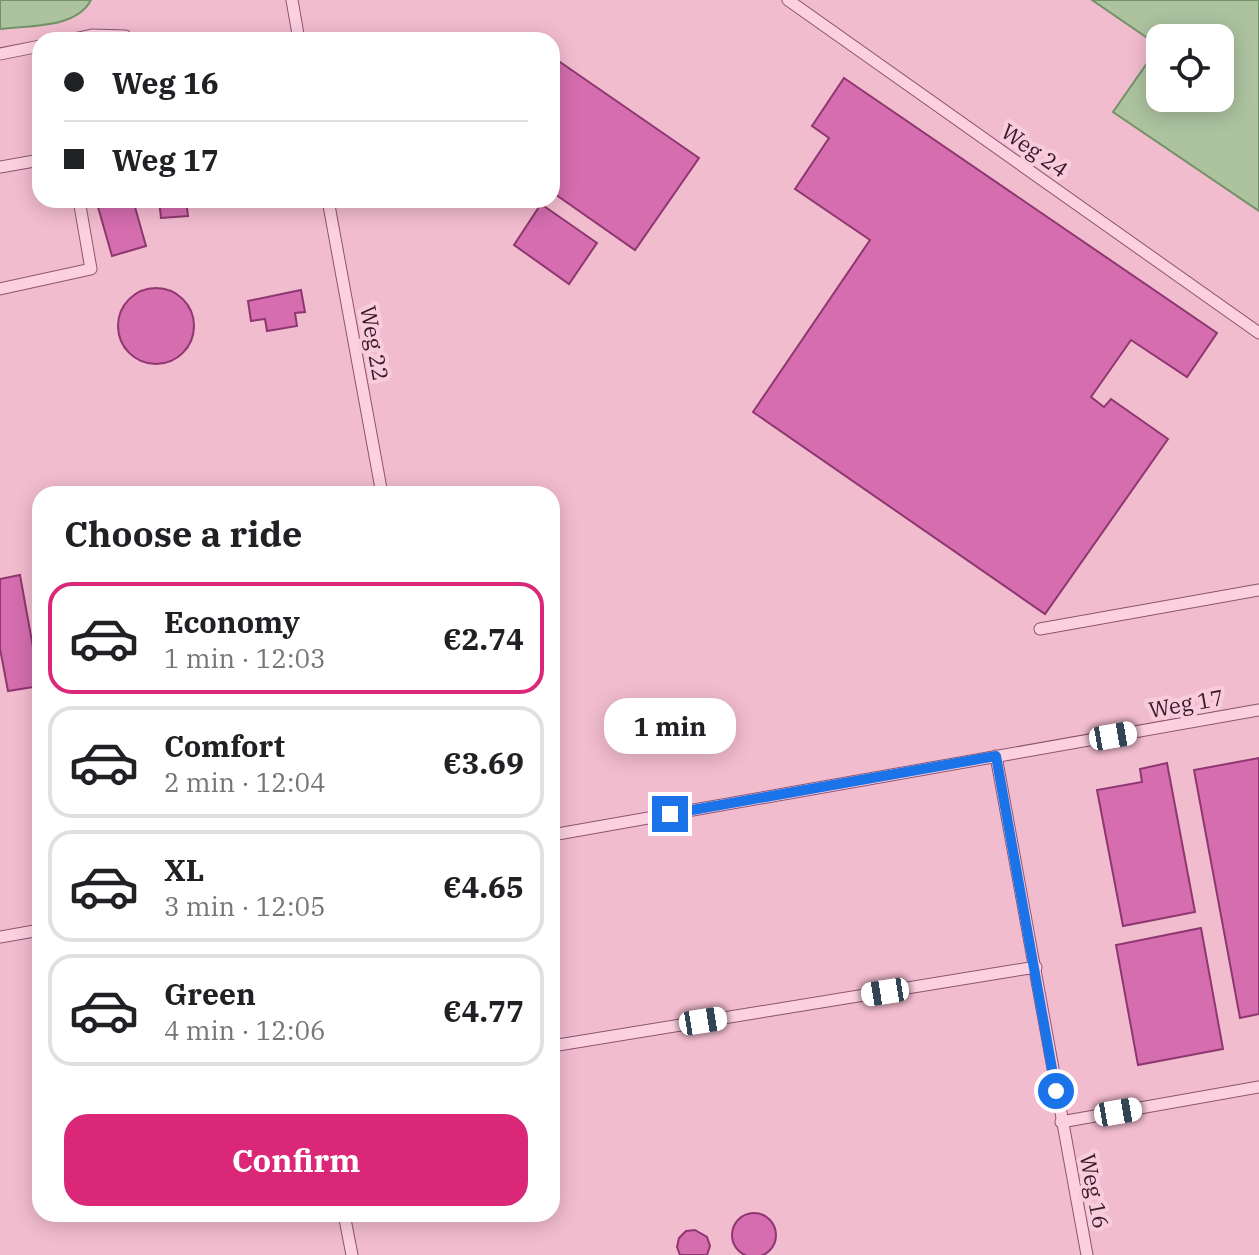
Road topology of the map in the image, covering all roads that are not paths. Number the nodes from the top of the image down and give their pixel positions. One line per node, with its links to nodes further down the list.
1 (292, 0): 3 (lane)
2 (788, 0): 11 (lane, Weg 24)
3 (298, 32)
4 (32, 48): 5 (lane)
5 (0, 54)
6 (32, 161): 7 (lane)
7 (0, 167)
8 (80, 208): 10 (lane)
9 (329, 208): 12 (lane, Weg 22)
10 (0, 289)
11 (1259, 333)
12 (381, 486)
13 (1259, 590): 14 (lane)
14 (1040, 629)
15 (1259, 710): 16 (lane, Weg 17)
16 (996, 756): 17 (lane, Weg 17); 20 (lane, Weg 16)
17 (560, 834)
18 (32, 931): 19 (lane)
19 (0, 937)
20 (1036, 967): 21 (lane); 23 (lane, Weg 16)
21 (560, 1045)
22 (1259, 1087): 23 (lane)
23 (1061, 1122): 26 (lane, Weg 16)
24 (346, 1222): 25 (lane)
25 (352, 1255)
26 (1087, 1255)

